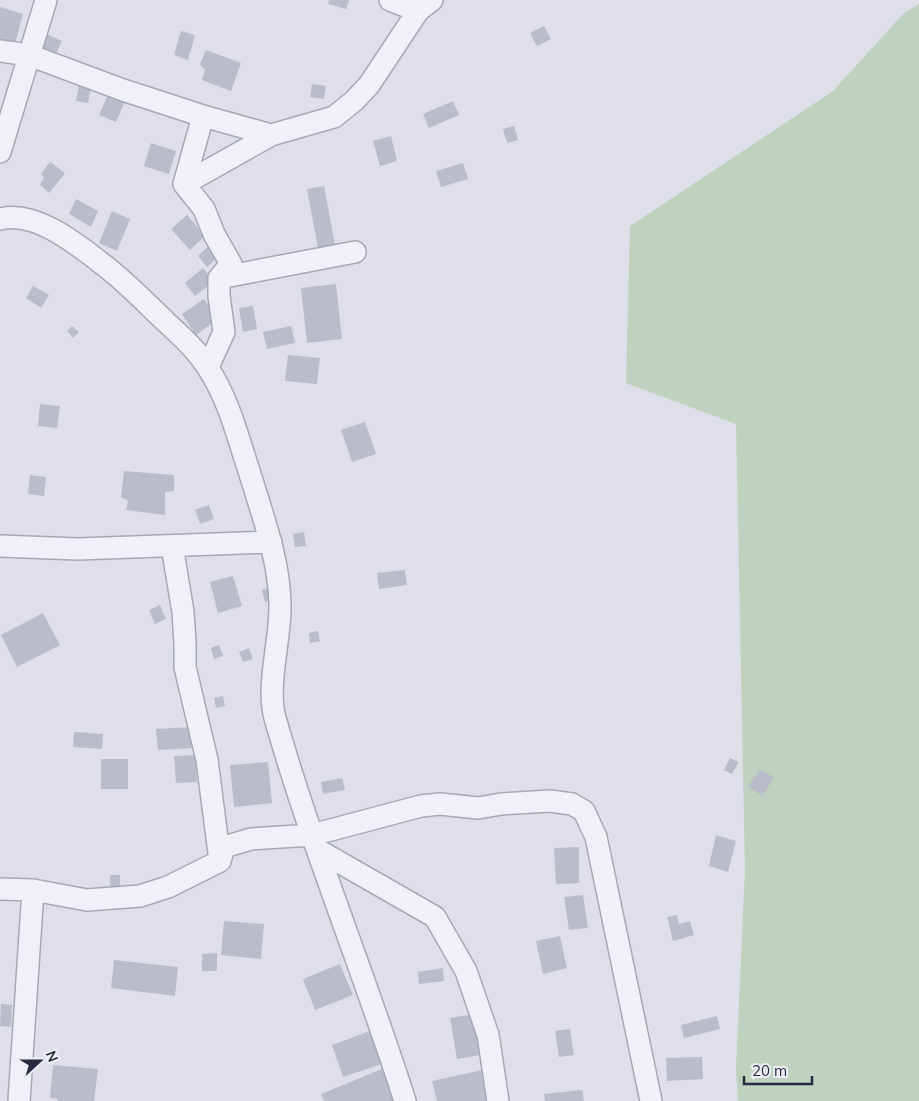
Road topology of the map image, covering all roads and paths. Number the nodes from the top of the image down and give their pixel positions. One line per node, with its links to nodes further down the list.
1 (46, 0): 5 (street)
2 (390, 0): 3 (street)
3 (425, 6): 7 (street)
4 (0, 51): 5 (street)
5 (29, 55): 6 (street); 8 (street)
6 (203, 116): 7 (street); 9 (street)
7 (271, 135): 9 (street)
8 (0, 152)
9 (184, 184): 12 (street)
10 (0, 219): 13 (street)
11 (355, 252): 12 (street)
12 (219, 278): 13 (street)
13 (208, 367): 14 (street)
14 (271, 542): 16 (street); 17 (street)
15 (0, 546): 16 (street)
16 (172, 546): 18 (street)
17 (315, 843): 18 (street); 22 (street); 23 (street); 24 (street)
18 (220, 861): 20 (street)
19 (0, 889): 20 (street)
20 (33, 890): 21 (street)
21 (19, 1101)
22 (405, 1101)
23 (498, 1101)
24 (651, 1101)

